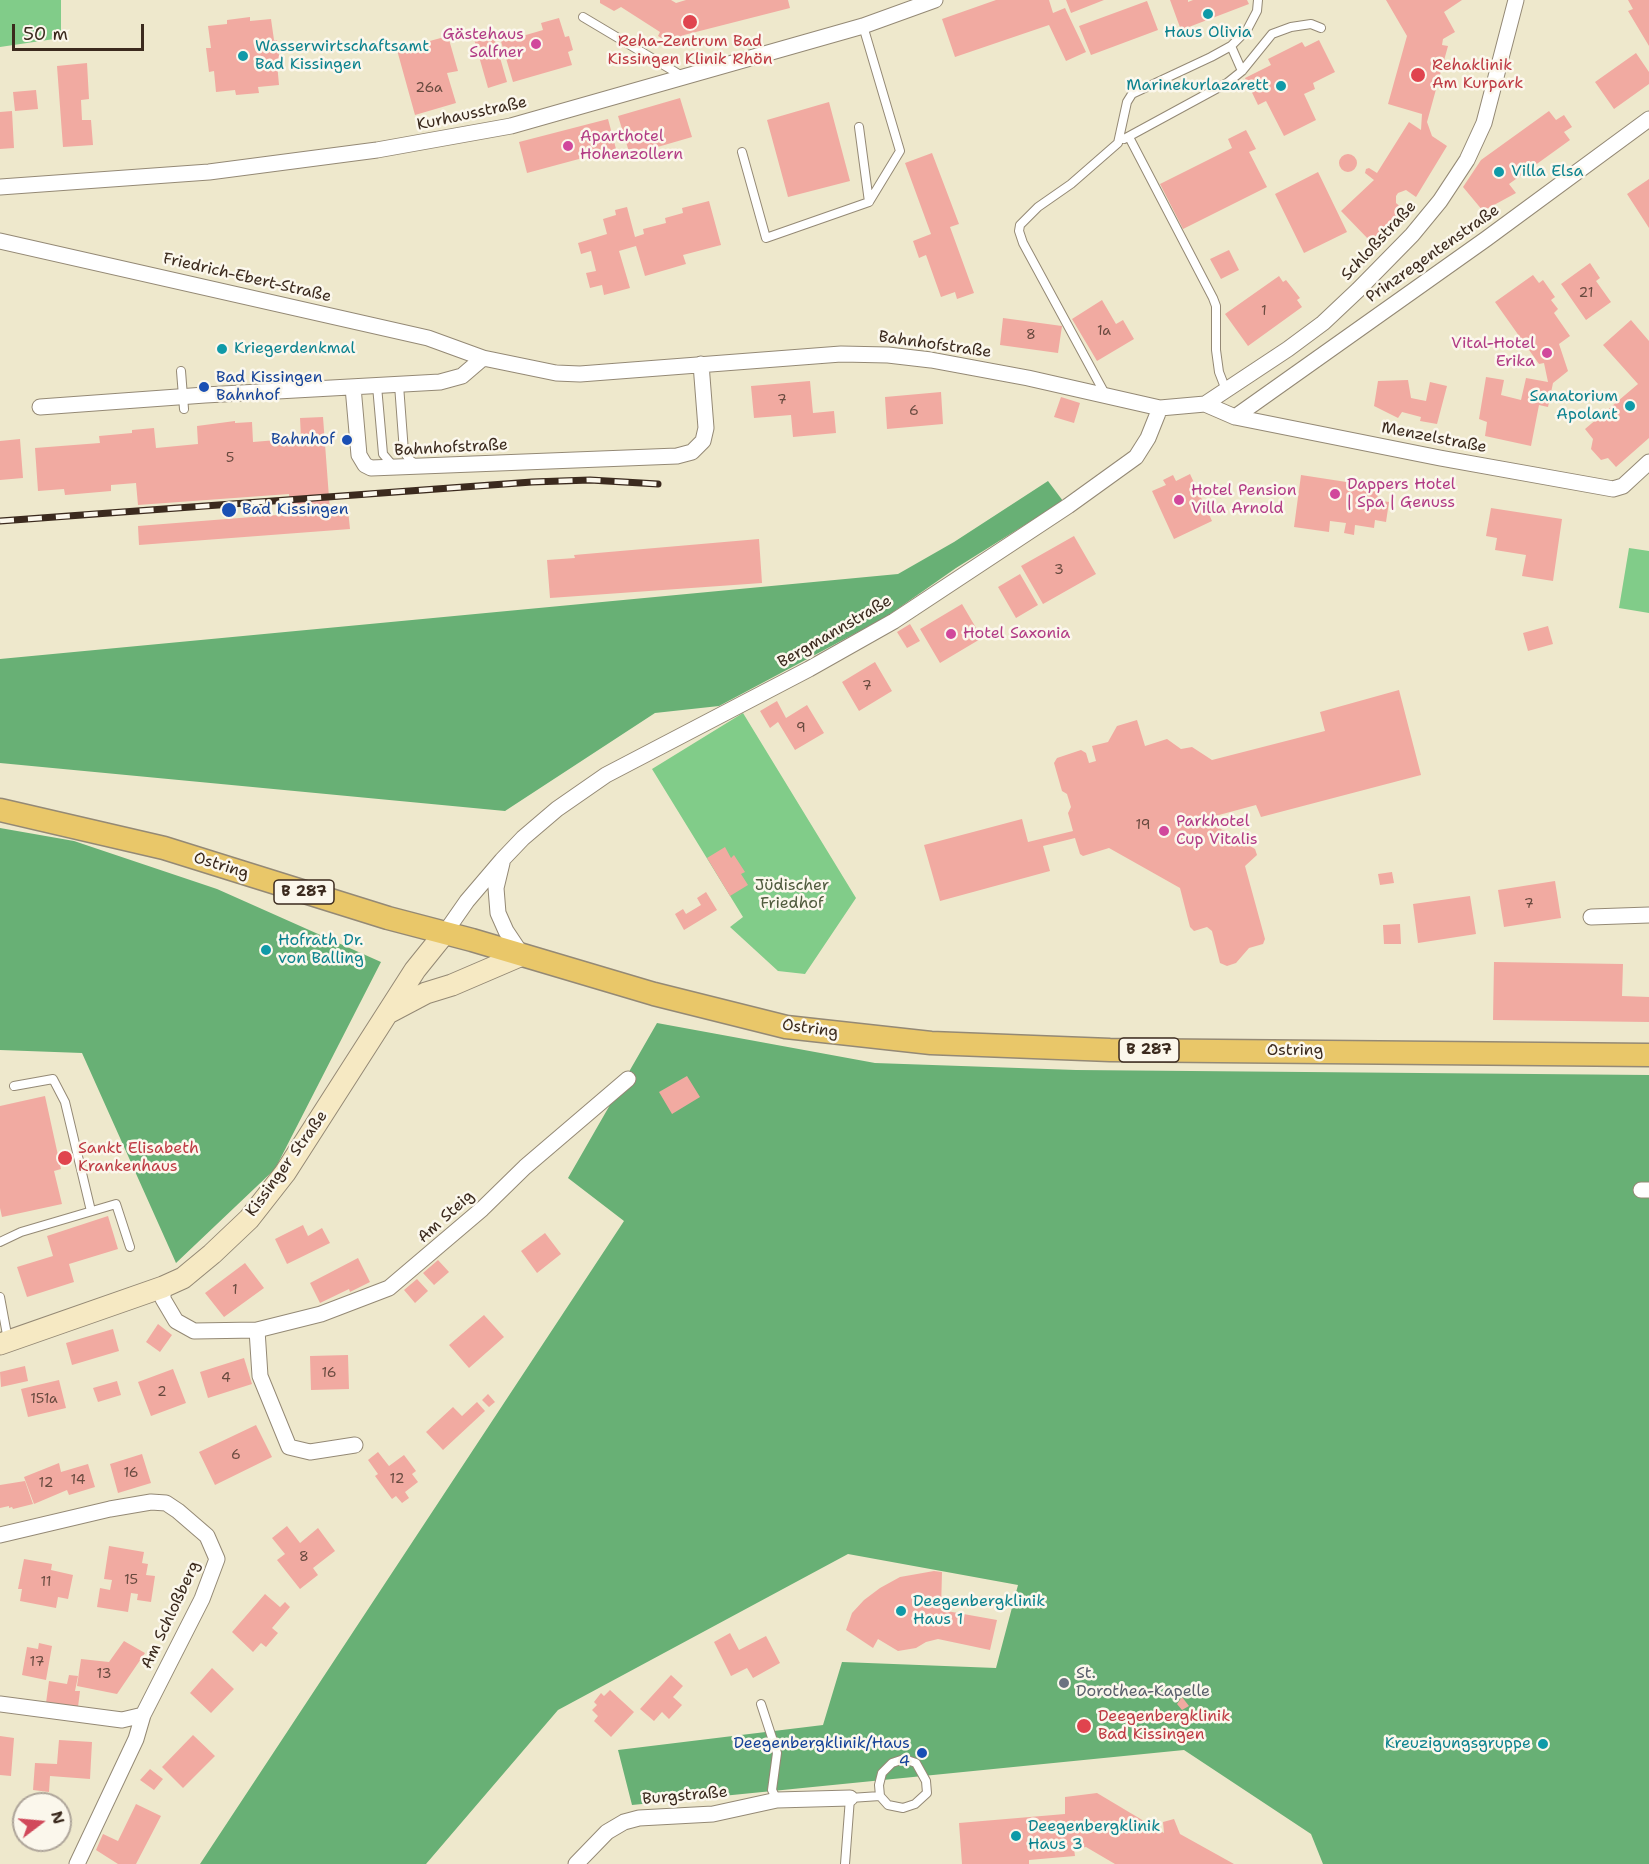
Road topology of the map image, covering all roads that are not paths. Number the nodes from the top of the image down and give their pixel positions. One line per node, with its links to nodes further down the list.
1 (936, 0): 5 (street, Kurhausstraße)
2 (1258, 0): 7 (lane)
3 (1516, 0): 24 (street, Schloßstraße)
4 (583, 17): 9 (lane)
5 (863, 26): 9 (street, Kurhausstraße); 16 (lane)
6 (1321, 28): 8 (lane)
7 (1231, 46): 8 (lane); 13 (lane)
8 (1242, 71): 12 (lane)
9 (683, 77): 15 (street, Kurhausstraße)
10 (1649, 119): 30 (street, Prinzregentenstraße)
11 (859, 127): 16 (lane)
12 (1129, 137): 13 (lane); 24 (lane)
13 (1118, 143): 25 (lane)
14 (742, 152): 16 (lane)
15 (0, 187)
16 (868, 202)
17 (0, 241): 18 (street, Friedrich-Ebert-Straße)
18 (483, 358): 19 (street, Bahnhofstraße); 21 (street)
19 (701, 361): 25 (street, Bahnhofstraße); 32 (street, Bahnhofstraße)
20 (181, 371): 26 (lane)
21 (399, 385): 22 (street); 32 (lane)
22 (377, 386): 23 (street); 33 (lane)
23 (353, 387): 26 (street); 33 (street, Bahnhofstraße)
24 (1226, 390): 27 (street, Schloßstraße)
25 (1106, 396): 29 (street, Bahnhofstraße)
26 (184, 403): 28 (street)
27 (1205, 404): 29 (street, Schloßstraße); 30 (street, Menzelstraße)
28 (40, 407)
29 (1160, 408): 35 (street, Bergmannstraße)
30 (1235, 417): 31 (street, Menzelstraße)
31 (1649, 462)
32 (420, 467): 33 (street, Bahnhofstraße)
33 (396, 469)
34 (0, 810): 38 (main road, Ostring / B 287)
35 (502, 860): 38 (street, Bergmannstraße); 39 (street)
36 (1649, 915): 37 (street)
37 (1591, 917)
38 (444, 934): 39 (main road, Ostring / B 287); 40 (street, Kissinger Straße)
39 (522, 955): 40 (street); 41 (main road, Ostring / B 287)
40 (390, 1012): 47 (street, Kissinger Straße)
41 (1649, 1055)
42 (628, 1079): 49 (street, Am Steig)
43 (14, 1086): 44 (lane)
44 (91, 1211): 45 (lane); 46 (lane)
45 (0, 1242)
46 (130, 1248)
47 (163, 1287): 49 (street, Am Steig); 50 (street, Kissinger Straße)
48 (0, 1297): 50 (lane)
49 (257, 1330): 51 (street)
50 (4, 1343)
51 (355, 1445)
52 (0, 1536): 55 (street, Am Schloßberg)
53 (0, 1704): 55 (street)
54 (761, 1704): 58 (lane)
55 (143, 1715): 59 (street, Am Schloßberg)
56 (880, 1796): 56 (lane); 57 (lane)
57 (850, 1798): 58 (street, Burgstraße); 61 (lane)
58 (777, 1800): 60 (street, Burgstraße)
59 (77, 1864)
60 (576, 1864)
61 (845, 1864)

